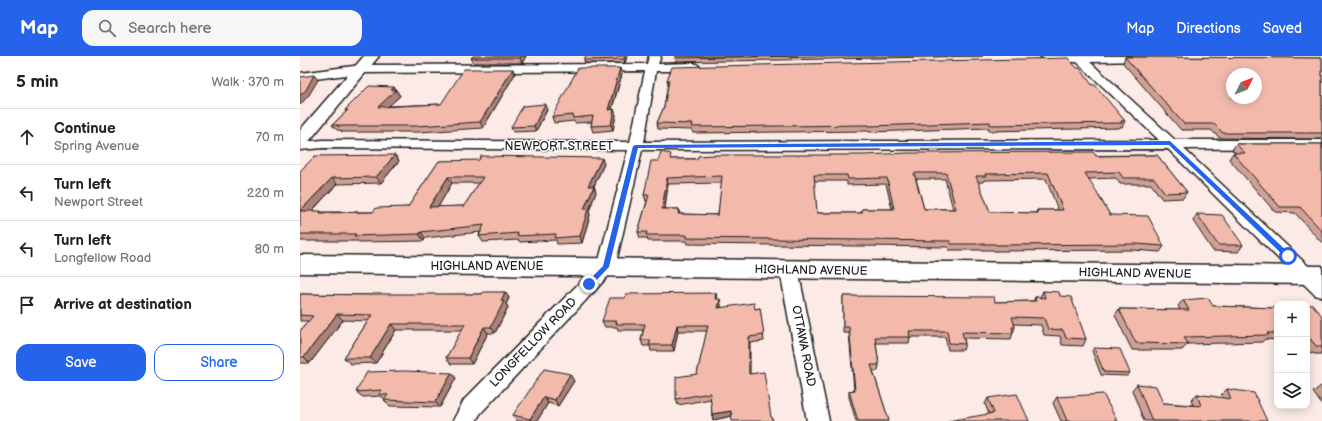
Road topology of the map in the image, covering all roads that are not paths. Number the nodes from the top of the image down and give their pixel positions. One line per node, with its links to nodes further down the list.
1 (372, 56): 7 (street)
2 (1079, 57): 3 (street); 4 (street); 10 (street)
3 (1158, 58)
4 (1033, 60)
5 (653, 62): 6 (street); 7 (street); 13 (street)
6 (706, 67)
7 (361, 69): 8 (street); 9 (street)
8 (300, 77)
9 (300, 141)
10 (1170, 143): 11 (street, NEWPORT STREET); 13 (street, NEWPORT STREET); 17 (street)
11 (1322, 144)
12 (300, 146): 13 (street, NEWPORT STREET)
13 (636, 146): 15 (street)
14 (300, 264): 15 (street, HIGHLAND AVENUE)
15 (606, 267): 16 (street, HIGHLAND AVENUE); 18 (street, LONGFELLOW ROAD)
16 (789, 270): 17 (street, HIGHLAND AVENUE); 19 (street, OTTAWA ROAD)
17 (1317, 280)
18 (464, 421)
19 (818, 421)

